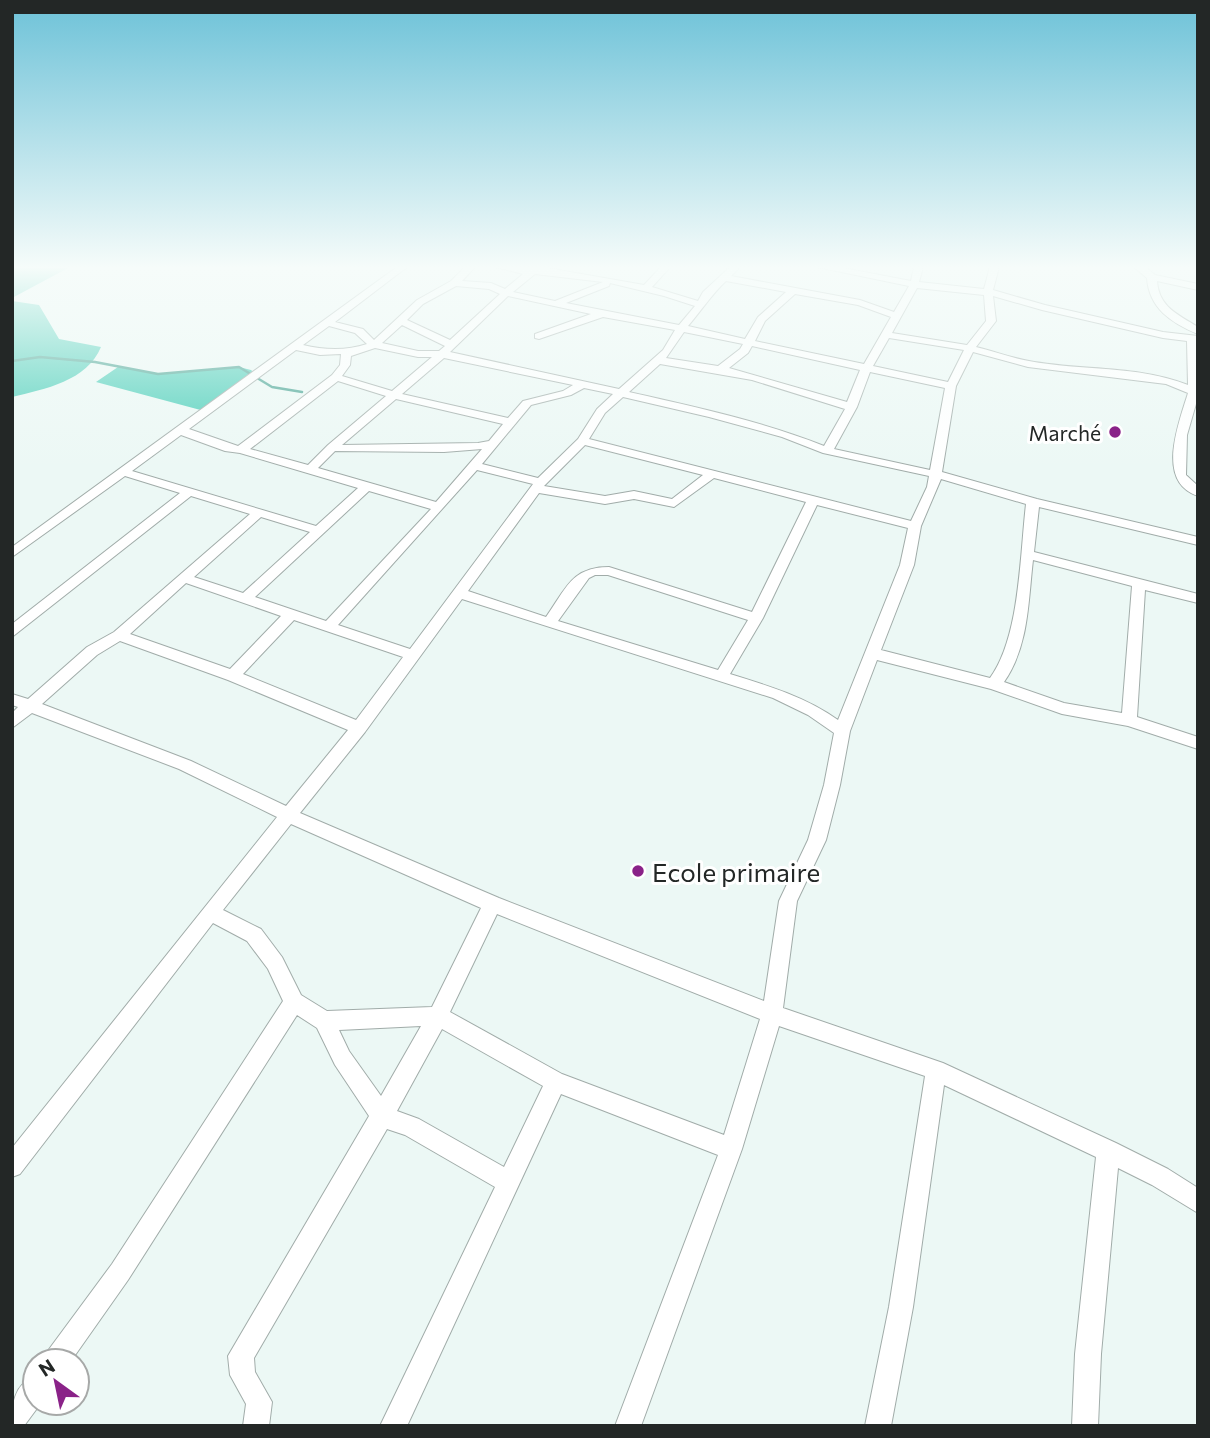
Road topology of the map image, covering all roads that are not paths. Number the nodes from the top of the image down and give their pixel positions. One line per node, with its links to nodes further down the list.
1 (313, 334): 17 (street)
2 (362, 334): 15 (street)
3 (385, 334): 15 (street)
4 (429, 334): 16 (street)
5 (463, 334): 16 (street)
6 (544, 334): 12 (street)
7 (677, 334): 21 (street)
8 (707, 334): 14 (street)
9 (753, 334): 14 (street)
10 (981, 334): 18 (street)
11 (887, 335): 18 (street); 22 (street)
12 (539, 336)
13 (1196, 336): 27 (street)
14 (748, 344): 22 (street); 23 (street)
15 (374, 345): 19 (street); 20 (street)
16 (452, 345): 20 (street)
17 (296, 347): 19 (street); 32 (street)
18 (970, 348): 26 (street); 27 (street)
19 (354, 351): 24 (street)
20 (442, 354): 25 (street); 29 (street)
21 (656, 360): 23 (street); 28 (street)
22 (866, 369): 26 (street); 30 (street)
23 (719, 370): 30 (street)
24 (335, 377): 29 (street); 36 (street)
25 (582, 384): 28 (street); 31 (street)
26 (951, 386): 41 (street)
27 (1196, 392): 46 (street)
28 (620, 394): 33 (street); 37 (street)
29 (394, 395): 31 (street); 35 (street)
30 (851, 407): 37 (street)
31 (509, 422): 34 (street)
32 (180, 430): 36 (street); 40 (street)
33 (582, 441): 42 (street); 43 (street)
34 (490, 444): 35 (street); 38 (street)
35 (332, 447): 39 (street)
36 (241, 450): 39 (street)
37 (827, 451): 41 (street)
38 (472, 466): 43 (street); 49 (street)
39 (310, 470): 44 (street)
40 (124, 472): 45 (street); 54 (street)
41 (934, 473): 48 (street); 51 (street)
42 (711, 474): 43 (street); 47 (street)
43 (540, 485): 58 (street)
44 (368, 486): 49 (street); 52 (street)
45 (189, 492): 50 (street); 65 (street)
46 (1198, 492)
47 (812, 502): 51 (street); 62 (street)
48 (1033, 502): 53 (street); 55 (street)
49 (439, 507): 64 (street)
50 (258, 513): 52 (street); 56 (street)
51 (915, 526): 67 (street)
52 (317, 530): 59 (street)
53 (1198, 541)
54 (12, 553)
55 (1028, 555): 57 (street); 71 (street)
56 (184, 578): 59 (street); 66 (street)
57 (1139, 584): 60 (street); 74 (street)
58 (460, 593): 63 (street); 68 (street)
59 (245, 598): 61 (street)
60 (1198, 599)
61 (291, 614): 64 (street); 69 (street)
62 (756, 618): 63 (street); 70 (street)
63 (549, 623): 70 (street)
64 (328, 627): 68 (street)
65 (12, 632)
66 (118, 635): 69 (street); 73 (street)
67 (871, 653): 71 (street); 77 (street)
68 (413, 655): 76 (street)
69 (233, 676): 76 (street)
70 (721, 677): 77 (street)
71 (994, 684): 74 (street)
72 (12, 699): 73 (street)
73 (31, 706): 75 (street); 79 (street)
74 (1129, 720): 78 (street)
75 (12, 722)
76 (359, 728): 79 (street)
77 (842, 731): 83 (street)
78 (1198, 743)
79 (288, 815): 80 (street); 81 (street)
80 (492, 904): 83 (street); 84 (street)
81 (210, 912): 82 (street); 91 (street)
82 (294, 1002): 85 (street); 94 (street)
83 (772, 1014): 86 (street); 89 (street)
84 (438, 1016): 85 (street); 87 (street); 88 (street)
85 (324, 1021): 88 (street)
86 (936, 1070): 90 (street); 98 (street)
87 (556, 1082): 89 (street); 92 (street)
88 (383, 1116): 92 (street); 95 (street)
89 (731, 1149): 97 (street)
90 (1108, 1151): 93 (street); 99 (street)
91 (12, 1166)
92 (510, 1182): 96 (street)
93 (1198, 1202)
94 (66, 1347)
95 (256, 1426)
96 (393, 1426)
97 (628, 1426)
98 (878, 1426)
99 (1085, 1426)

